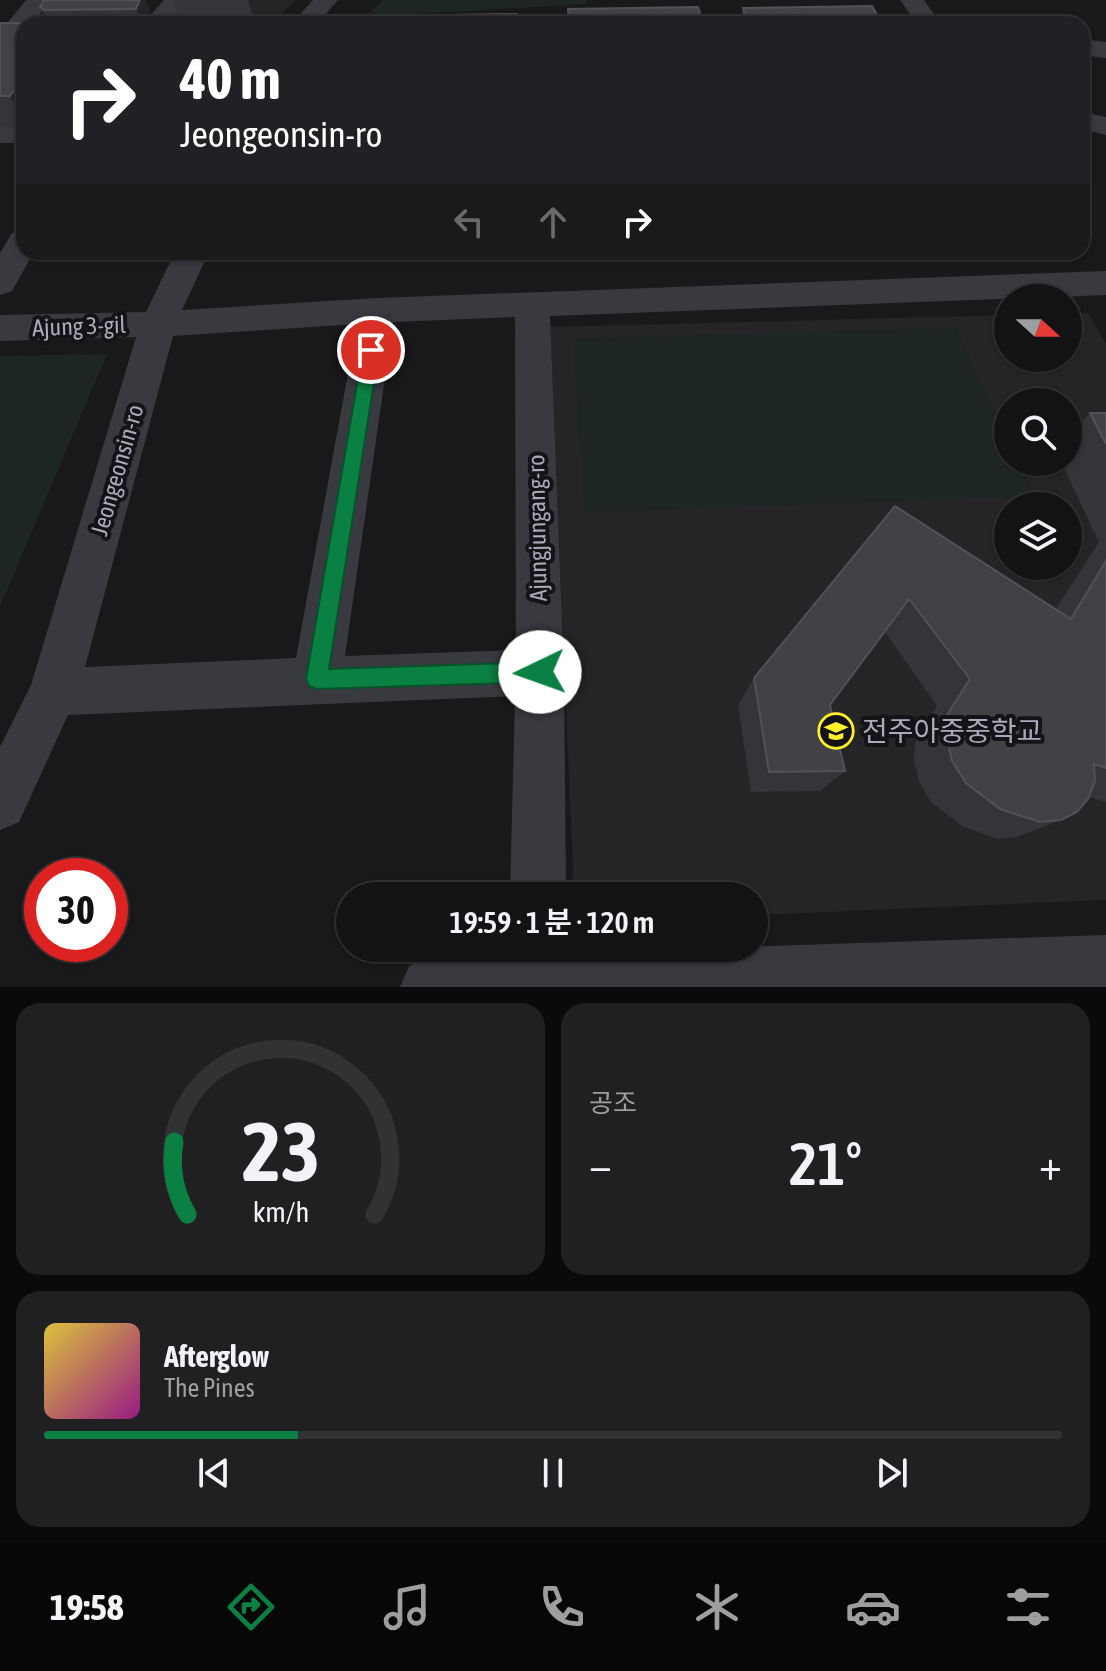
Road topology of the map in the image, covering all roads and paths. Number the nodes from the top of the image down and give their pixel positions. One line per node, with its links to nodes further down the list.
1 (177, 0): 3 (street)
2 (326, 0): 4 (street)
3 (162, 16)
4 (311, 16)
5 (16, 254): 8 (street)
6 (188, 260): 12 (street, Jeongeonsin-ro)
7 (1081, 260): 9 (street)
8 (0, 283)
9 (1102, 289): 10 (street, Ajung 3-gil)
10 (532, 304): 11 (street, Ajung 3-gil); 14 (street, Ajungjungang-ro)
11 (377, 310): 12 (street, Ajung 3-gil); 15 (street)
12 (158, 324): 13 (street, Ajung 3-gil); 16 (street, Jeongeonsin-ro)
13 (0, 328)
14 (540, 672): 15 (street); 18 (street, Ajungjungang-ro)
15 (317, 679): 16 (street)
16 (54, 692): 17 (street, Jeongeonsin-ro)
17 (0, 803)
18 (538, 882)
19 (537, 965): 20 (street); 21 (street)
20 (1106, 965)
21 (430, 987)

